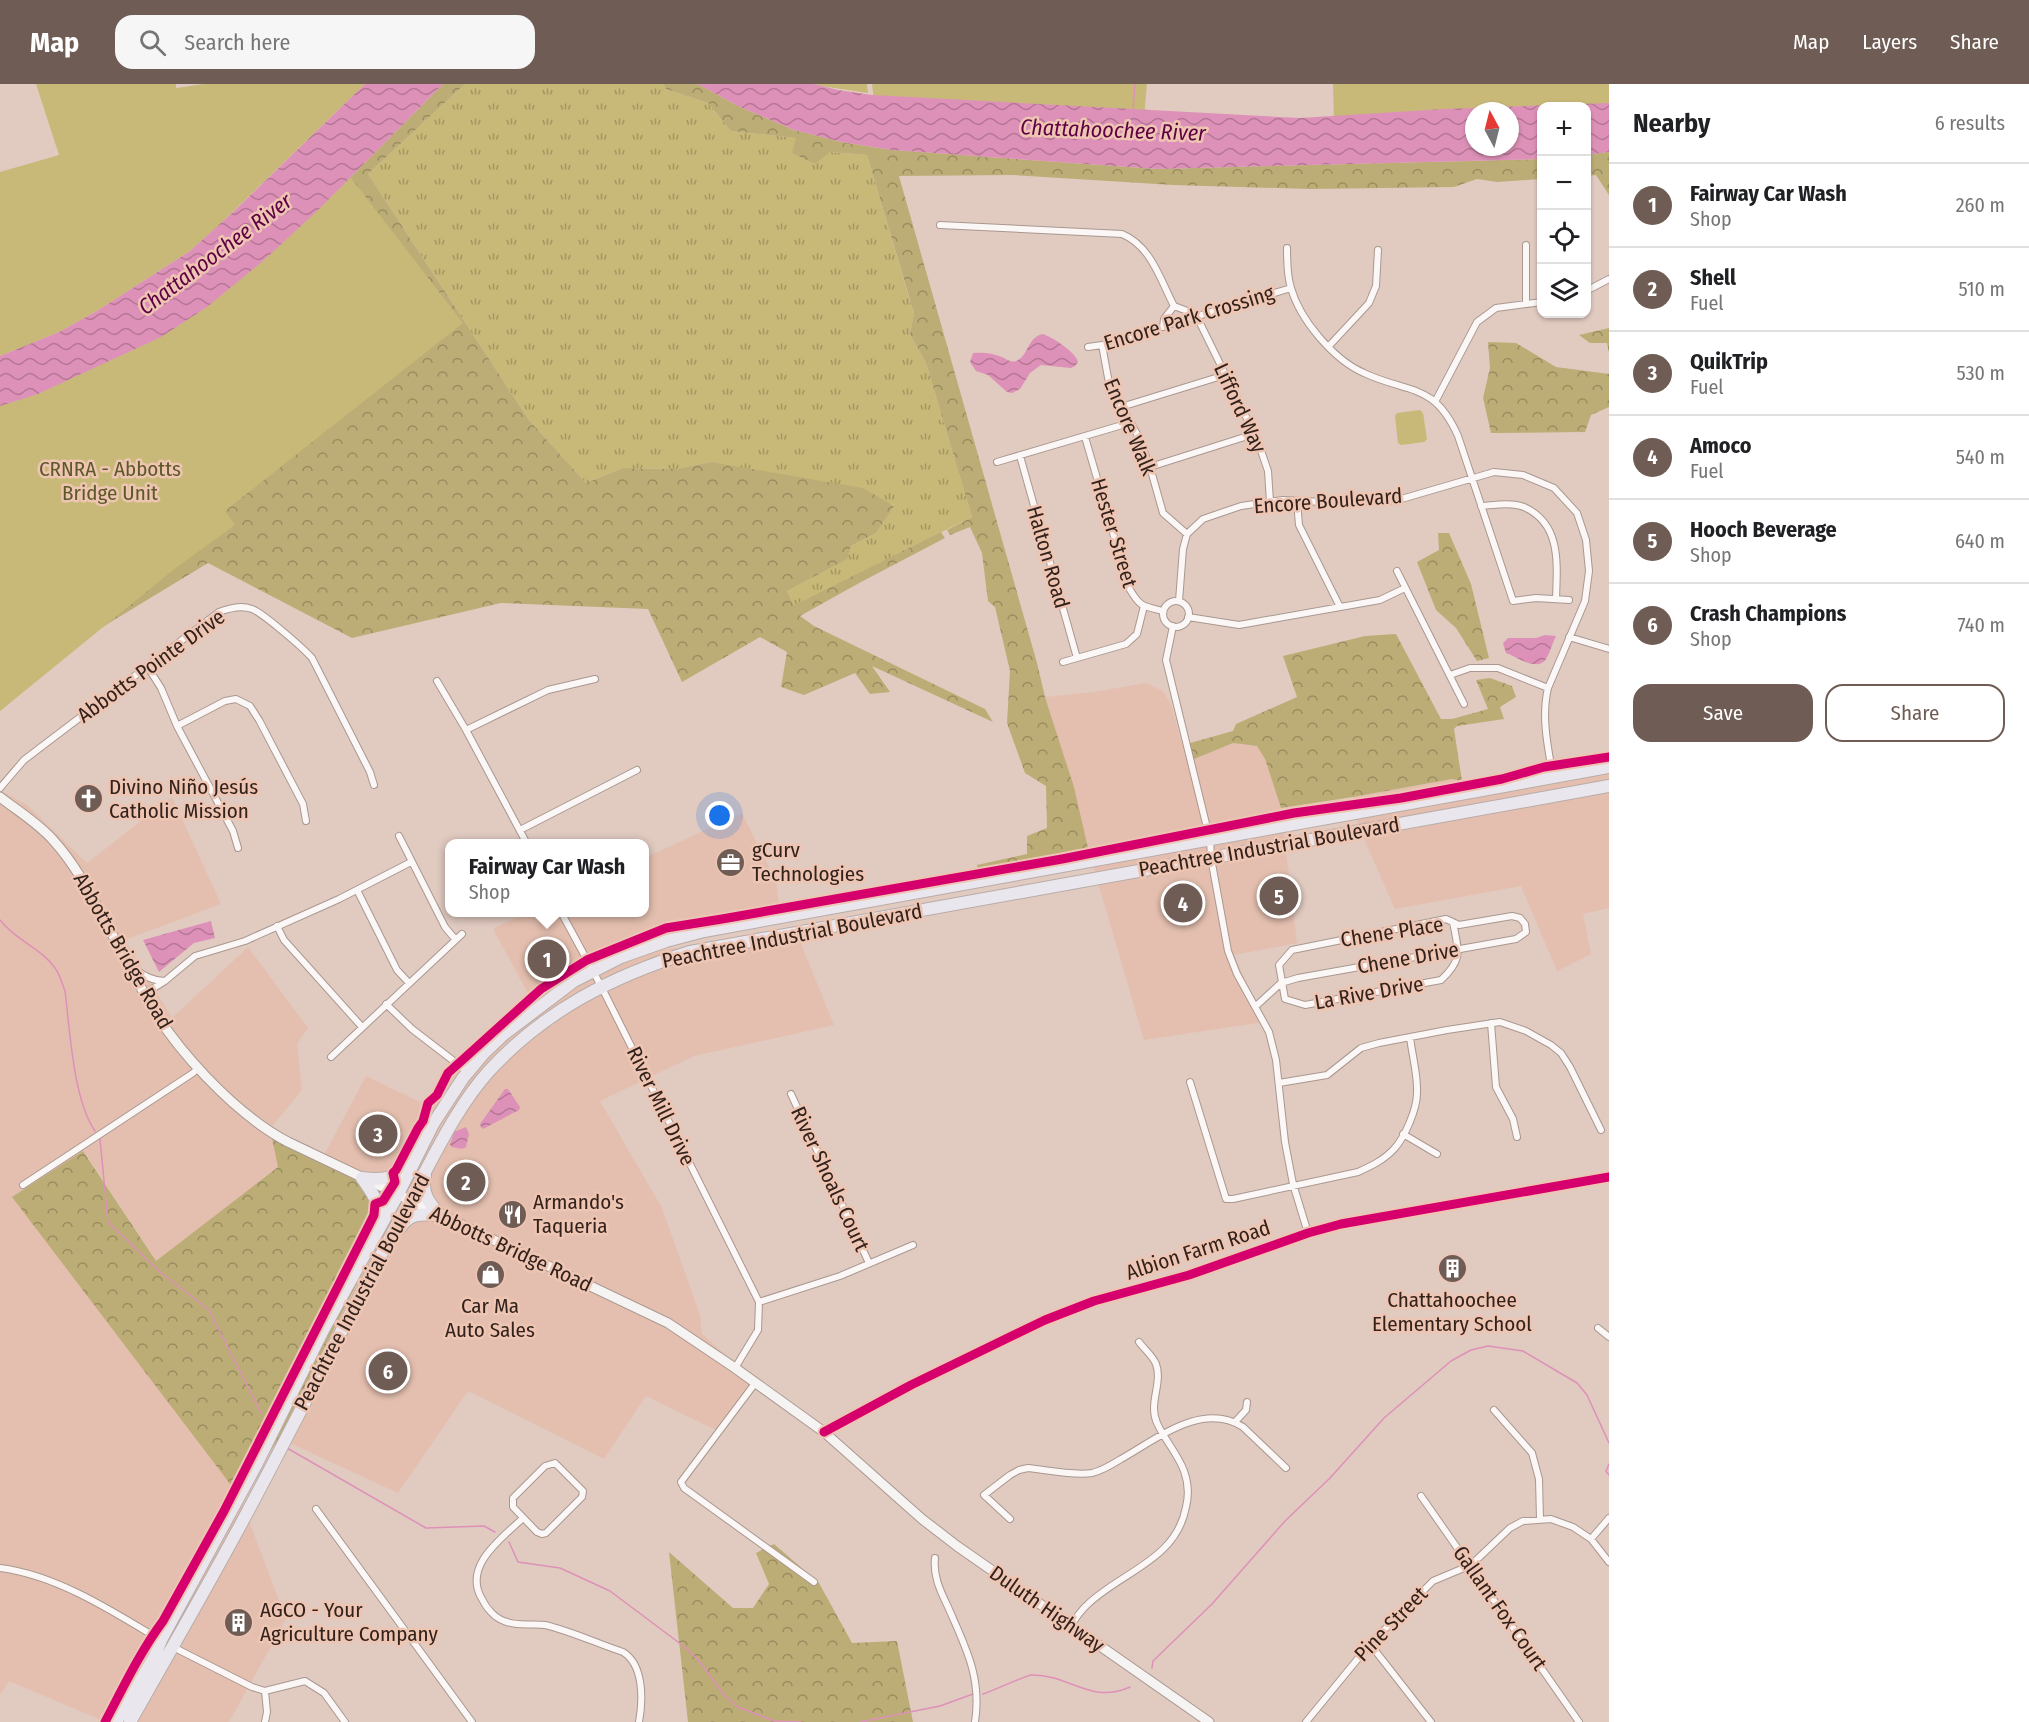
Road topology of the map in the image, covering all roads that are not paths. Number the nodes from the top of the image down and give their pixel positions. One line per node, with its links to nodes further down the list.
1 (940, 225): 10 (street)
2 (1526, 245): 9 (street)
3 (1287, 248): 6 (street)
4 (1378, 250): 14 (street)
5 (1609, 279): 7 (street)
6 (1291, 288): 11 (street, Encore Park Crossing); 14 (street)
7 (1591, 289)
8 (1537, 302): 9 (street)
9 (1526, 303): 17 (street)
10 (1174, 306): 11 (street); 12 (street)
11 (1197, 317): 12 (street, Encore Park Crossing); 16 (street, Lifford Way)
12 (1163, 327): 13 (street, Encore Park Crossing)
13 (1102, 345): 15 (street, Encore Park Crossing); 18 (street, Encore Walk)
14 (1329, 346): 17 (street)
15 (1088, 347)
16 (1225, 375): 18 (street); 20 (street, Lifford Way)
17 (1435, 402): 25 (street)
18 (1121, 406): 19 (street, Encore Walk)
19 (1129, 423): 21 (street); 24 (street, Encore Walk)
20 (1254, 434): 24 (street); 27 (street, Lifford Way)
21 (1085, 437): 22 (street); 35 (street, Hester Street)
22 (1020, 456): 23 (street); 42 (street, Halton Road)
23 (997, 462)
24 (1150, 467): 29 (street, Encore Walk)
25 (1472, 478): 26 (street, Encore Boulevard); 28 (street); 40 (street, Encore Boulevard)
26 (1297, 501): 27 (street, Encore Boulevard); 36 (street)
27 (1270, 502): 29 (street, Encore Boulevard)
28 (1481, 506): 32 (street); 32 (street)
29 (1187, 534): 34 (street)
30 (1397, 571): 31 (street)
31 (1405, 588): 36 (street); 45 (street)
32 (1556, 599): 33 (street)
33 (1569, 600)
34 (1179, 601): 37 (street); 38 (street)
35 (1144, 606): 37 (street, Hester Street); 42 (street)
36 (1340, 607): 38 (street)
37 (1163, 611): 39 (street)
38 (1188, 616): 39 (street)
39 (1173, 626): 63 (street)
40 (1569, 637): 41 (street); 48 (street, Encore Boulevard)
41 (1609, 649)
42 (1077, 658): 43 (street)
43 (1063, 662)
44 (147, 666): 50 (street); 55 (street, Abbotts Pointe Drive); 57 (street, Abbotts Pointe Drive)
45 (1450, 675): 48 (street); 49 (street)
46 (595, 679): 51 (street)
47 (437, 681): 51 (street)
48 (1548, 688): 54 (street, Encore Boulevard)
49 (1464, 704)
50 (177, 726): 59 (street); 64 (street)
51 (466, 730): 60 (street)
52 (1609, 767): 54 (highway, Peachtree Industrial Boulevard)
53 (637, 770): 60 (street)
54 (1553, 777): 63 (highway, Peachtree Industrial Boulevard)
55 (374, 784)
56 (1609, 786): 65 (highway, Peachtree Industrial Boulevard)
57 (0, 789)
58 (0, 797): 77 (main road, Abbotts Bridge Road)
59 (306, 821)
60 (520, 830): 62 (street)
61 (399, 836): 66 (street)
62 (525, 839)
63 (1210, 840): 65 (street); 67 (highway, Peachtree Industrial Boulevard)
64 (238, 848)
65 (1211, 858): 69 (highway, Peachtree Industrial Boulevard); 85 (street)
66 (411, 862): 68 (street); 75 (street)
67 (953, 886): 69 (main road); 78 (highway, Peachtree Industrial Boulevard)
68 (357, 890): 73 (street); 80 (street)
69 (956, 904): 82 (highway, Peachtree Industrial Boulevard)
70 (564, 917): 78 (street, River Mill Drive)
71 (1453, 922): 72 (street, Chene Place); 76 (street); 81 (street, Chene Place)
72 (1525, 924): 76 (street, Chene Drive)
73 (277, 927): 79 (street); 87 (street)
74 (462, 934): 75 (street)
75 (455, 939): 80 (street)
76 (1458, 949): 81 (street, Chene Drive); 81 (street, La Rive Drive)
77 (131, 967): 79 (street); 83 (main road, Abbotts Bridge Road)
78 (593, 971): 82 (street, River Mill Drive); 91 (highway, Peachtree Industrial Boulevard)
79 (165, 981): 83 (street)
80 (409, 983): 84 (street)
81 (1281, 983): 85 (street)
82 (601, 986): 100 (highway, Peachtree Industrial Boulevard); 112 (street, River Mill Drive)
83 (144, 994): 90 (main road, Abbotts Bridge Road)
84 (386, 1004): 87 (street); 91 (street)
85 (1256, 1006): 93 (street)
86 (1491, 1023): 88 (street); 95 (street); 97 (street)
87 (362, 1027): 89 (street)
88 (1410, 1036): 93 (street); 96 (street)
89 (331, 1056)
90 (198, 1068): 102 (main road, Abbotts Bridge Road); 104 (street)
91 (468, 1072): 99 (highway, Peachtree Industrial Boulevard)
92 (1190, 1082): 103 (street)
93 (1279, 1083): 103 (street)
94 (791, 1094): 111 (street, River Shoals Court)
95 (1601, 1130)
96 (1403, 1134): 98 (street); 103 (street)
97 (1517, 1137)
98 (1437, 1154)
99 (418, 1155): 102 (highway); 105 (highway, Peachtree Industrial Boulevard)
100 (428, 1167): 105 (highway, Peachtree Industrial Boulevard); 106 (highway)
101 (1609, 1177): 108 (main road, Albion Farm Road)
102 (362, 1178): 105 (main road, Abbotts Bridge Road); 107 (highway)
103 (1293, 1184): 108 (street)
104 (23, 1185)
105 (403, 1198): 106 (main road, Abbotts Bridge Road); 107 (highway, Peachtree Industrial Boulevard); 109 (highway, Peachtree Industrial Boulevard)
106 (440, 1215): 109 (highway); 116 (main road, Abbotts Bridge Road)
107 (378, 1230): 138 (highway, Peachtree Industrial Boulevard)
108 (1308, 1233): 121 (main road, Albion Farm Road)
109 (386, 1245): 138 (highway, Peachtree Industrial Boulevard)
110 (913, 1245): 111 (street)
111 (869, 1263): 112 (street)
112 (759, 1302): 116 (street)
113 (1598, 1328): 114 (street)
114 (1609, 1336)
115 (1139, 1342): 122 (street)
116 (735, 1368): 117 (main road, Abbotts Bridge Road)
117 (756, 1382): 121 (main road, Abbotts Bridge Road); 136 (street)
118 (1247, 1402): 120 (street)
119 (1494, 1410): 130 (street)
120 (1235, 1422): 122 (street); 123 (street)
121 (824, 1432): 124 (main road, Abbotts Bridge Road)
122 (1164, 1435): 129 (street); 137 (street)
123 (1286, 1468)
124 (890, 1490): 137 (main road, Duluth Highway)
125 (1421, 1496): 134 (street, Gallant Fox Court)
126 (316, 1509): 145 (street)
127 (524, 1518): 127 (street); 146 (street)
128 (1609, 1518): 131 (street)
129 (1010, 1519)
130 (1540, 1519): 131 (street, Pine Street); 134 (street, Pine Street)
131 (1591, 1539): 133 (street, Pine Street)
132 (935, 1558): 147 (street)
133 (1609, 1562)
134 (1471, 1565): 139 (street, Pine Street); 151 (street, Gallant Fox Court)
135 (0, 1568): 138 (street)
136 (814, 1582)
137 (1070, 1626): 148 (main road, Duluth Highway)
138 (166, 1643): 140 (street); 141 (highway, Peachtree Industrial Boulevard); 142 (highway, Peachtree Industrial Boulevard)
139 (1370, 1644): 149 (street, Pine Street); 150 (street)
140 (265, 1691): 143 (street); 144 (street)
141 (116, 1722)
142 (130, 1722)
143 (265, 1722)
144 (345, 1722)
145 (471, 1722)
146 (639, 1722)
147 (975, 1722)
148 (1209, 1722)
149 (1306, 1722)
150 (1431, 1722)
151 (1579, 1722)

